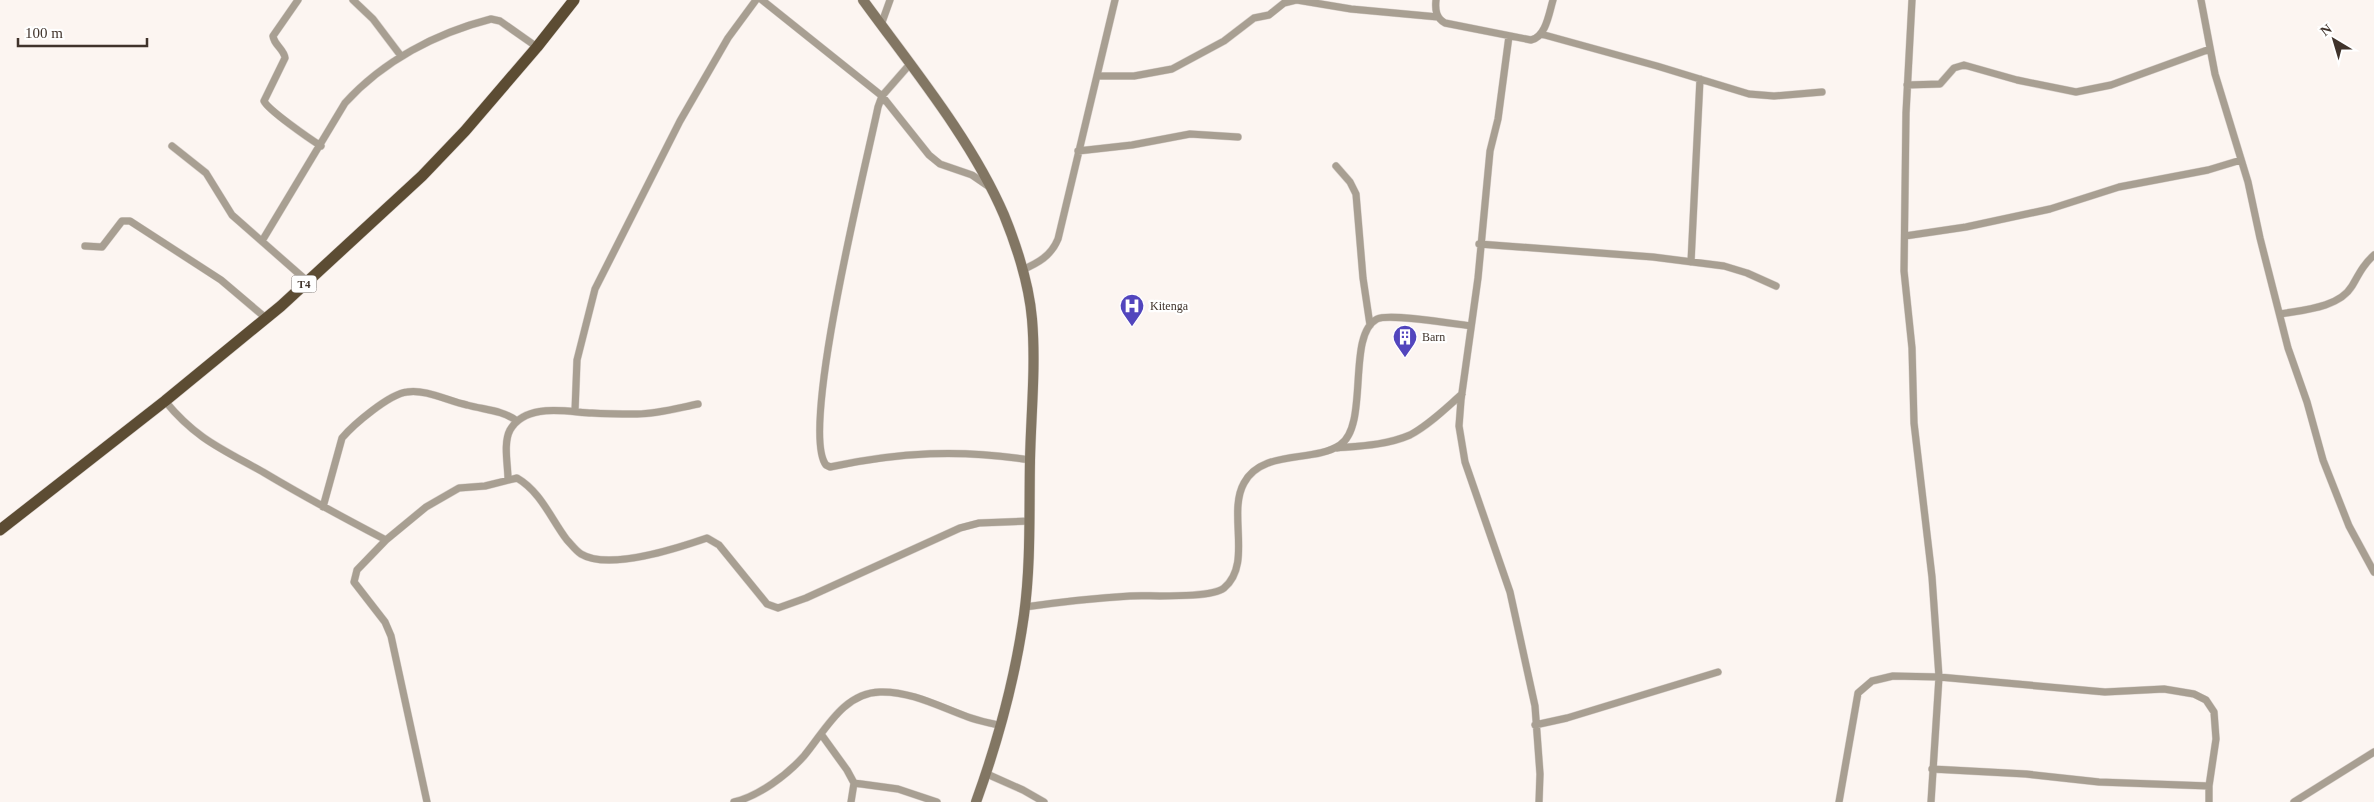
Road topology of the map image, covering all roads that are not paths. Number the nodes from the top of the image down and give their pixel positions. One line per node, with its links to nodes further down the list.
1 (298, 0): 30 (street)
2 (353, 0): 21 (street)
3 (574, 0): 19 (highway, T4)
4 (756, 0): 51 (street)
5 (762, 0): 27 (street)
6 (863, 0): 16 (main road)
7 (890, 0): 16 (street)
8 (1114, 0): 23 (street)
9 (1297, 0): 14 (street); 23 (street)
10 (1436, 0): 15 (street)
11 (1553, 0): 17 (street)
12 (1912, 0): 25 (street)
13 (2201, 0): 20 (street)
14 (1341, 4): 15 (street)
15 (1438, 17): 18 (street)
16 (881, 25): 22 (main road)
17 (1541, 34): 18 (street); 24 (street)
18 (1509, 36): 37 (street)
19 (537, 47): 21 (street); 42 (highway, T4)
20 (2210, 49): 25 (street); 32 (street)
21 (402, 56): 30 (street)
22 (910, 64): 27 (street); 34 (main road)
23 (1097, 76): 31 (street)
24 (1700, 79): 26 (street); 40 (street)
25 (1907, 85): 35 (street)
26 (1822, 92)
27 (882, 96): 34 (street); 54 (street)
28 (1238, 137): 31 (street)
29 (172, 146): 36 (street)
30 (320, 146): 36 (street)
31 (1078, 151): 41 (street)
32 (2241, 160): 35 (street); 44 (street)
33 (1336, 166): 46 (street)
34 (990, 187): 41 (main road)
35 (1905, 236): 63 (street)
36 (262, 241): 42 (street)
37 (1479, 244): 40 (street); 47 (street)
38 (85, 246): 45 (street)
39 (2374, 255): 44 (street)
40 (1691, 262): 43 (street)
41 (1022, 270): 54 (main road)
42 (307, 281): 45 (highway, T4)
43 (1776, 286)
44 (2280, 314): 60 (street)
45 (267, 319): 49 (highway, T4)
46 (1370, 325): 47 (street); 53 (street)
47 (1471, 326): 48 (street)
48 (1462, 394): 53 (street); 64 (street)
49 (165, 401): 56 (street); 58 (highway, T4)
50 (698, 404): 51 (street)
51 (575, 411): 52 (street)
52 (517, 421): 55 (street); 56 (street)
53 (1332, 449): 61 (street)
54 (1030, 460): 57 (main road)
55 (508, 479): 57 (street); 59 (street)
56 (323, 507): 59 (street)
57 (1030, 522): 61 (main road)
58 (0, 530)
59 (386, 540): 72 (street)
60 (2374, 572)
61 (1025, 607): 65 (main road)
62 (1718, 672): 64 (street)
63 (1939, 677): 68 (street); 71 (street); 79 (street)
64 (1535, 725): 78 (street)
65 (1001, 726): 66 (street); 69 (main road)
66 (821, 734): 70 (street); 73 (street)
67 (2374, 752): 82 (street)
68 (1932, 770): 71 (street); 80 (street)
69 (986, 774): 76 (main road); 77 (street)
70 (854, 783): 74 (street); 75 (street)
71 (2209, 786): 81 (street)
72 (427, 802)
73 (734, 802)
74 (851, 802)
75 (937, 802)
76 (976, 802)
77 (1044, 802)
78 (1539, 802)
79 (1839, 802)
80 (1930, 802)
81 (2209, 802)
82 (2294, 802)

